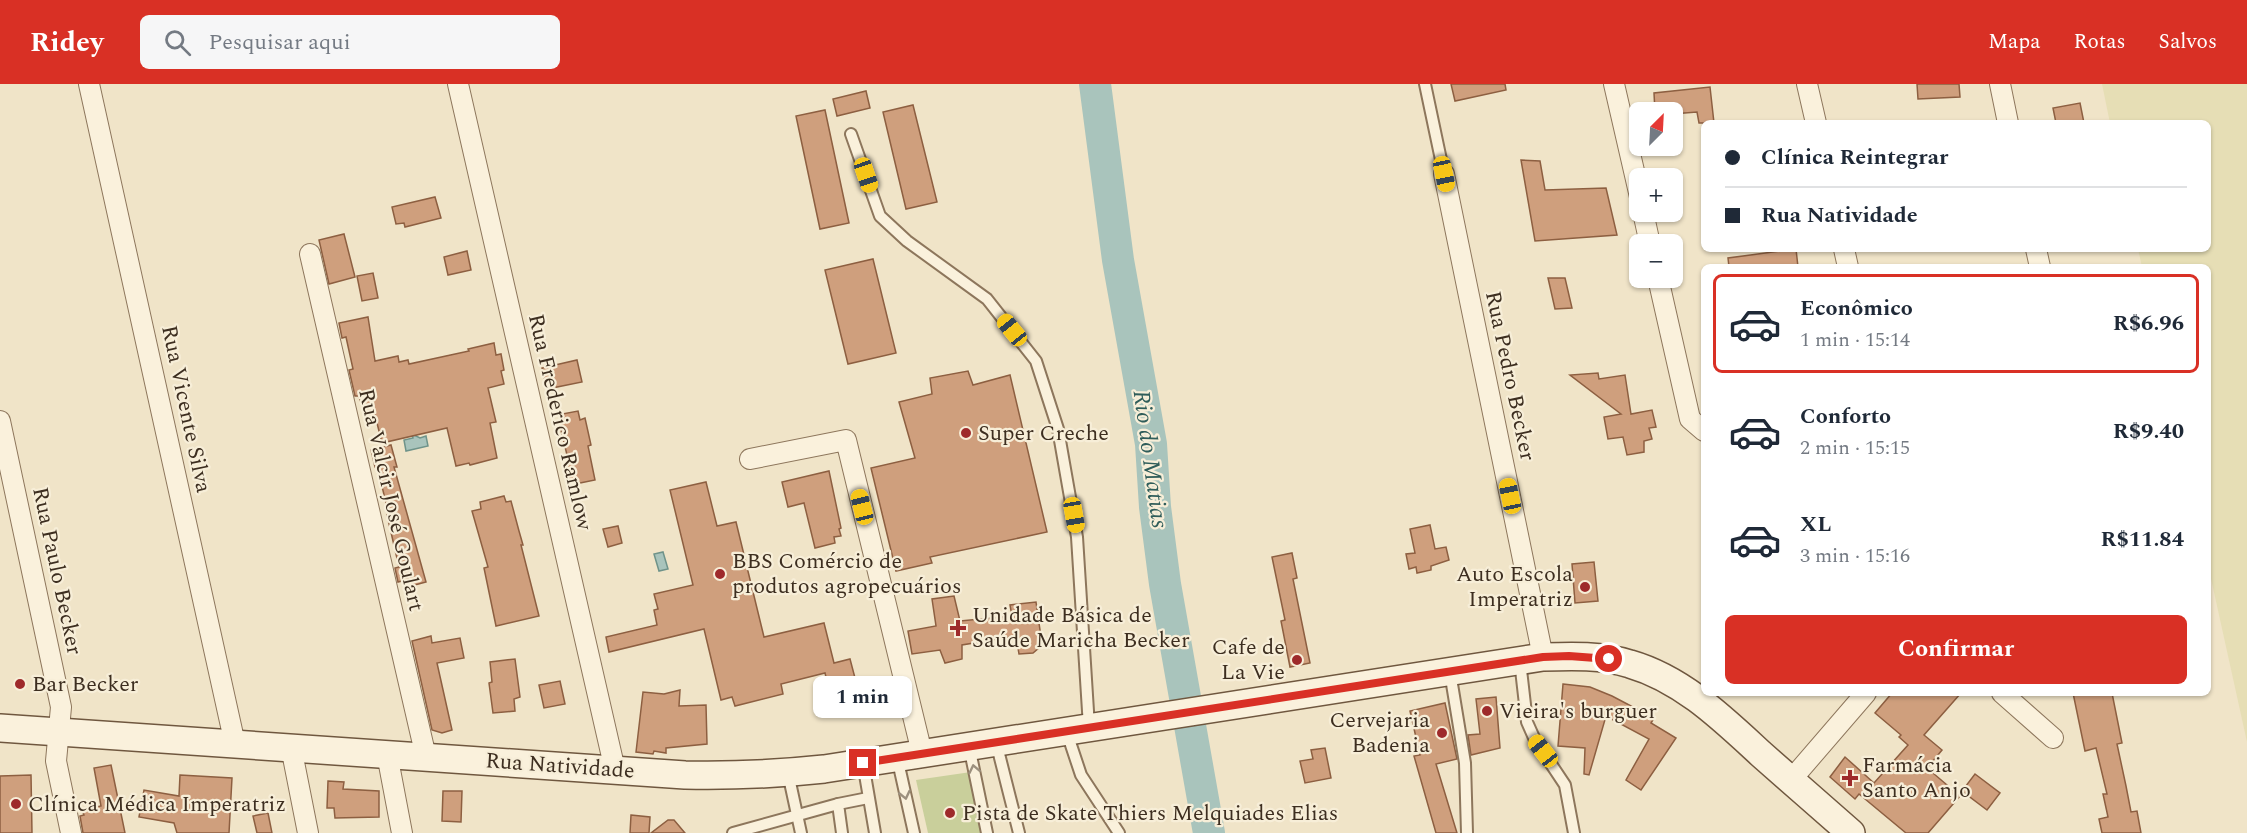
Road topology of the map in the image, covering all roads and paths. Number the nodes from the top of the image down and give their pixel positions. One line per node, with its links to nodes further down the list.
1 (89, 84): 26 (street, Rua Vicente Silva)
2 (458, 84): 33 (street, Rua Frederico Ramlow)
3 (1425, 84): 11 (lane)
4 (1614, 84): 10 (street)
5 (1807, 84): 7 (street)
6 (2000, 84): 8 (street)
7 (1815, 120)
8 (2007, 120)
9 (851, 134): 22 (lane)
10 (1633, 168)
11 (1444, 174): 17 (street, Rua Pedro Becker)
12 (310, 254): 31 (street, Rua Valcir José Goulart)
13 (1660, 288): 15 (street)
14 (0, 421): 23 (street, Rua Paulo Becker)
15 (1701, 428)
16 (750, 459): 30 (street)
17 (1532, 659): 18 (main road, Rua Natividade); 35 (main road, Rua Natividade); 52 (lane)
18 (1450, 672): 22 (main road, Rua Natividade); 51 (lane)
19 (1863, 696): 35 (street)
20 (2005, 696): 24 (street)
21 (0, 728): 23 (main road, Rua Natividade)
22 (1078, 729): 25 (main road, Rua Natividade); 50 (lane)
23 (59, 732): 26 (main road, Rua Natividade); 40 (street, Rua Paulo Becker)
24 (2053, 738)
25 (996, 742): 27 (main road, Rua Natividade); 49 (lane)
26 (235, 744): 28 (main road, Rua Natividade)
27 (969, 746): 30 (main road, Rua Natividade); 48 (lane, one-way to 27)
28 (291, 747): 29 (main road, Rua Natividade); 41 (street)
29 (387, 754): 31 (main road, Rua Natividade); 42 (street)
30 (909, 755): 32 (main road, Rua Natividade); 47 (lane, one-way to 47)
31 (426, 757): 33 (main road, Rua Natividade)
32 (863, 763): 34 (main road, Rua Natividade); 36 (lane)
33 (615, 770): 34 (main road, Rua Natividade)
34 (788, 773): 38 (lane)
35 (1791, 780): 53 (main road, Rua Natividade)
36 (868, 798): 37 (lane); 46 (lane)
37 (838, 804): 38 (lane); 45 (lane)
38 (797, 815): 39 (lane); 44 (lane)
39 (760, 830): 43 (lane)
40 (71, 833)
41 (308, 833)
42 (402, 833)
43 (733, 833)
44 (801, 833)
45 (842, 833)
46 (875, 833)
47 (914, 833)
48 (987, 833)
49 (1019, 833)
50 (1119, 833)
51 (1467, 833)
52 (1574, 833)
53 (1851, 833)

